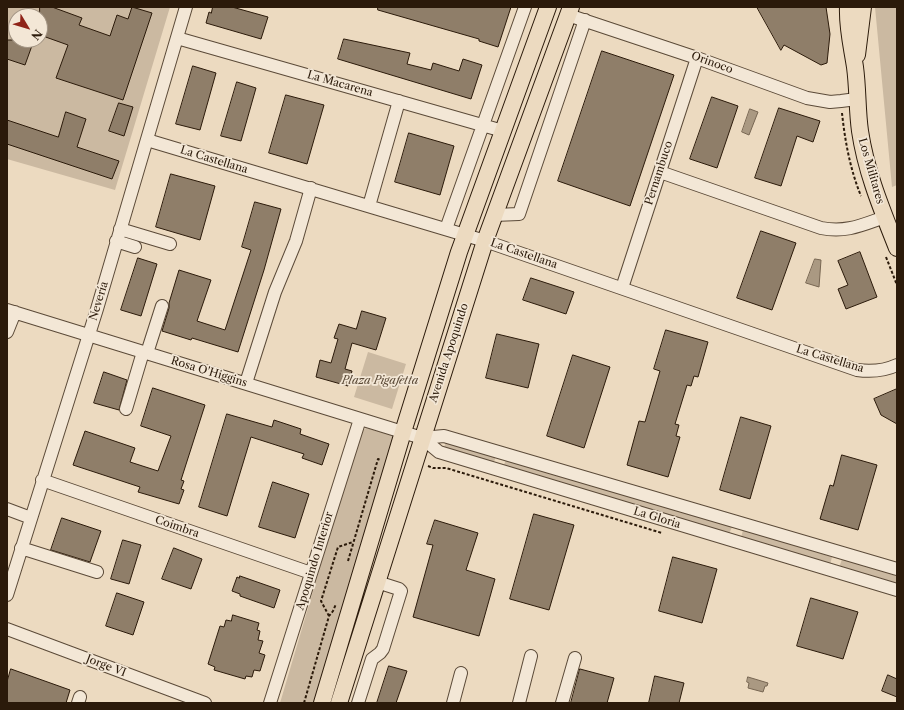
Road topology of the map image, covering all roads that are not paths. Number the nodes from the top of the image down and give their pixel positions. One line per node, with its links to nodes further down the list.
1 (186, 7): 8 (street, Nevería)
2 (525, 7): 13 (street)
3 (548, 7): 14 (main road, Avenida Apoquindo)
4 (848, 7): 10 (main road, Los Militares)
5 (863, 7): 10 (main road, Los Militares)
6 (569, 11): 7 (street, Orinoco); 19 (main road, Avenida Apoquindo)
7 (585, 20): 9 (street, Orinoco); 19 (street)
8 (177, 38): 12 (street, La Macarena); 15 (street, Nevería)
9 (697, 58): 11 (street, Orinoco); 16 (street, Pernambuco)
10 (855, 68): 11 (main road, Los Militares)
11 (857, 99): 20 (main road, Los Militares)
12 (399, 101): 13 (street, La Macarena); 18 (street)
13 (482, 125): 14 (street, La Macarena); 22 (street)
14 (503, 131): 23 (main road, Avenida Apoquindo)
15 (146, 140): 17 (street, La Castellana); 21 (street, Nevería)
16 (660, 172): 20 (street); 29 (street, Pernambuco)
17 (311, 188): 18 (street, La Castellana); 36 (street)
18 (369, 206): 22 (street, La Castellana)
19 (494, 215): 25 (main road, Avenida Apoquindo)
20 (885, 217): 28 (main road, Los Militares)
21 (120, 229): 24 (street, Nevería); 26 (street)
22 (446, 229): 23 (street, La Castellana)
23 (465, 235): 25 (street, La Castellana); 39 (main road, Avenida Apoquindo)
24 (116, 241): 27 (street); 33 (street, Nevería)
25 (485, 241): 29 (street, La Castellana); 40 (main road, Avenida Apoquindo)
26 (170, 244)
27 (135, 247)
28 (897, 248)
29 (622, 288): 35 (street, La Castellana)
30 (162, 306): 34 (street)
31 (11, 311): 32 (street, Rosa O'Higgins); 33 (street, Rosa O'Higgins)
32 (7, 332)
33 (88, 335): 34 (street, Rosa O'Higgins); 43 (street, Nevería)
34 (145, 352): 36 (street, Rosa O'Higgins); 37 (street)
35 (897, 365)
36 (246, 383): 38 (street, Rosa O'Higgins)
37 (126, 409)
38 (360, 419): 39 (street, Rosa O'Higgins); 53 (street, Apoquindo Interior)
39 (403, 432): 40 (street, La Gloria); 65 (main road, Avenida Apoquindo)
40 (422, 438): 41 (street, La Gloria); 42 (street, La Gloria); 54 (main road, Avenida Apoquindo)
41 (503, 454): 42 (street); 46 (street, La Gloria)
42 (498, 469): 47 (street, La Gloria)
43 (42, 480): 45 (street, Nevería); 53 (street, Coimbra)
44 (7, 509): 45 (street)
45 (31, 518): 48 (street, Nevería)
46 (738, 523): 47 (street); 49 (street, La Gloria)
47 (733, 541): 52 (street, La Gloria)
48 (22, 548): 51 (street); 56 (street, Nevería)
49 (840, 553): 50 (street, La Gloria); 52 (street)
50 (897, 569)
51 (97, 572)
52 (835, 572): 55 (street, La Gloria)
53 (311, 573): 64 (street, Apoquindo Interior)
54 (377, 582): 58 (main road, Avenida Apoquindo); 61 (street)
55 (897, 590)
56 (7, 595)
57 (7, 629): 63 (street, Jorge VI)
58 (354, 654): 61 (street); 66 (main road, Avenida Apoquindo)
59 (531, 656): 69 (street)
60 (575, 658): 70 (street)
61 (372, 659): 67 (street)
62 (461, 674): 68 (street)
63 (205, 703)
64 (270, 703)
65 (322, 703)
66 (339, 703)
67 (358, 703)
68 (452, 703)
69 (518, 703)
70 (562, 703)

